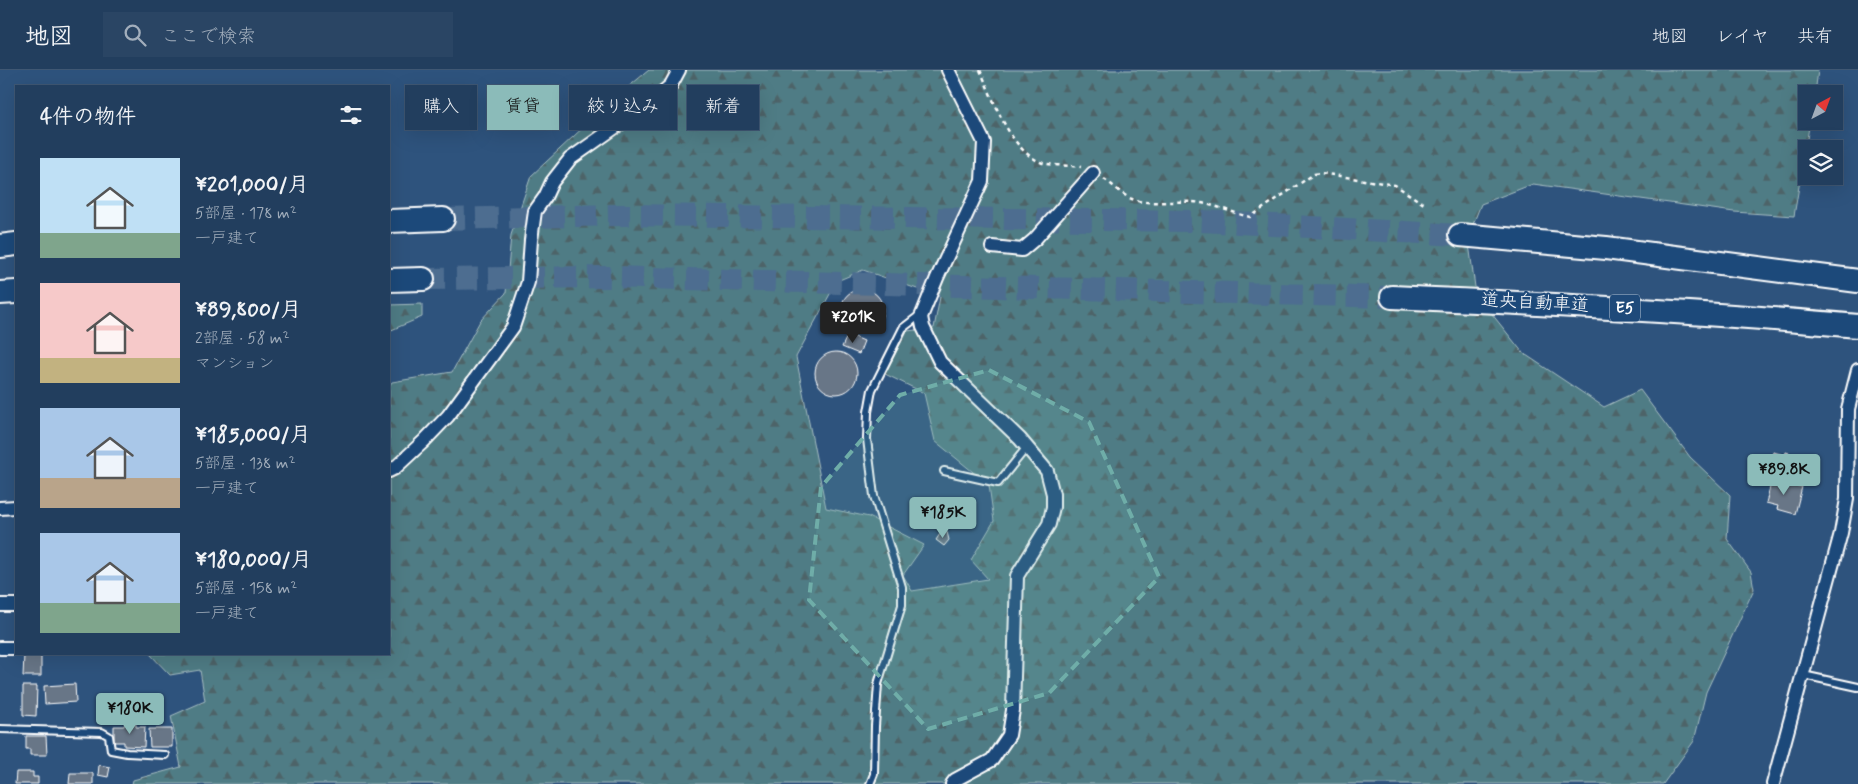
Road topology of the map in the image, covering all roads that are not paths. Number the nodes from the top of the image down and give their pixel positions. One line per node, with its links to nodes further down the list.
1 (679, 70): 20 (street)
2 (948, 70): 16 (street)
3 (1094, 173): 9 (street)
4 (443, 219): 5 (highway)
5 (390, 221)
6 (1460, 235): 12 (highway)
7 (15, 244): 8 (highway)
8 (0, 246)
9 (992, 247)
10 (423, 279): 11 (highway)
11 (390, 280)
12 (1858, 281)
13 (15, 292): 14 (highway)
14 (0, 293)
15 (1392, 296): 17 (highway, 道央自動車道 / E5)
16 (923, 312): 19 (street); 32 (lane)
17 (1858, 326)
18 (1858, 370): 28 (street)
19 (1027, 447): 21 (lane); 33 (street)
20 (390, 470)
21 (944, 471)
22 (15, 507): 23 (street)
23 (0, 508)
24 (0, 605): 25 (street)
25 (15, 605)
26 (0, 648): 27 (street)
27 (15, 648)
28 (1803, 675): 29 (lane); 34 (street)
29 (1858, 687)
30 (0, 729): 31 (lane)
31 (165, 755)
32 (870, 784)
33 (952, 784)
34 (1773, 784)

